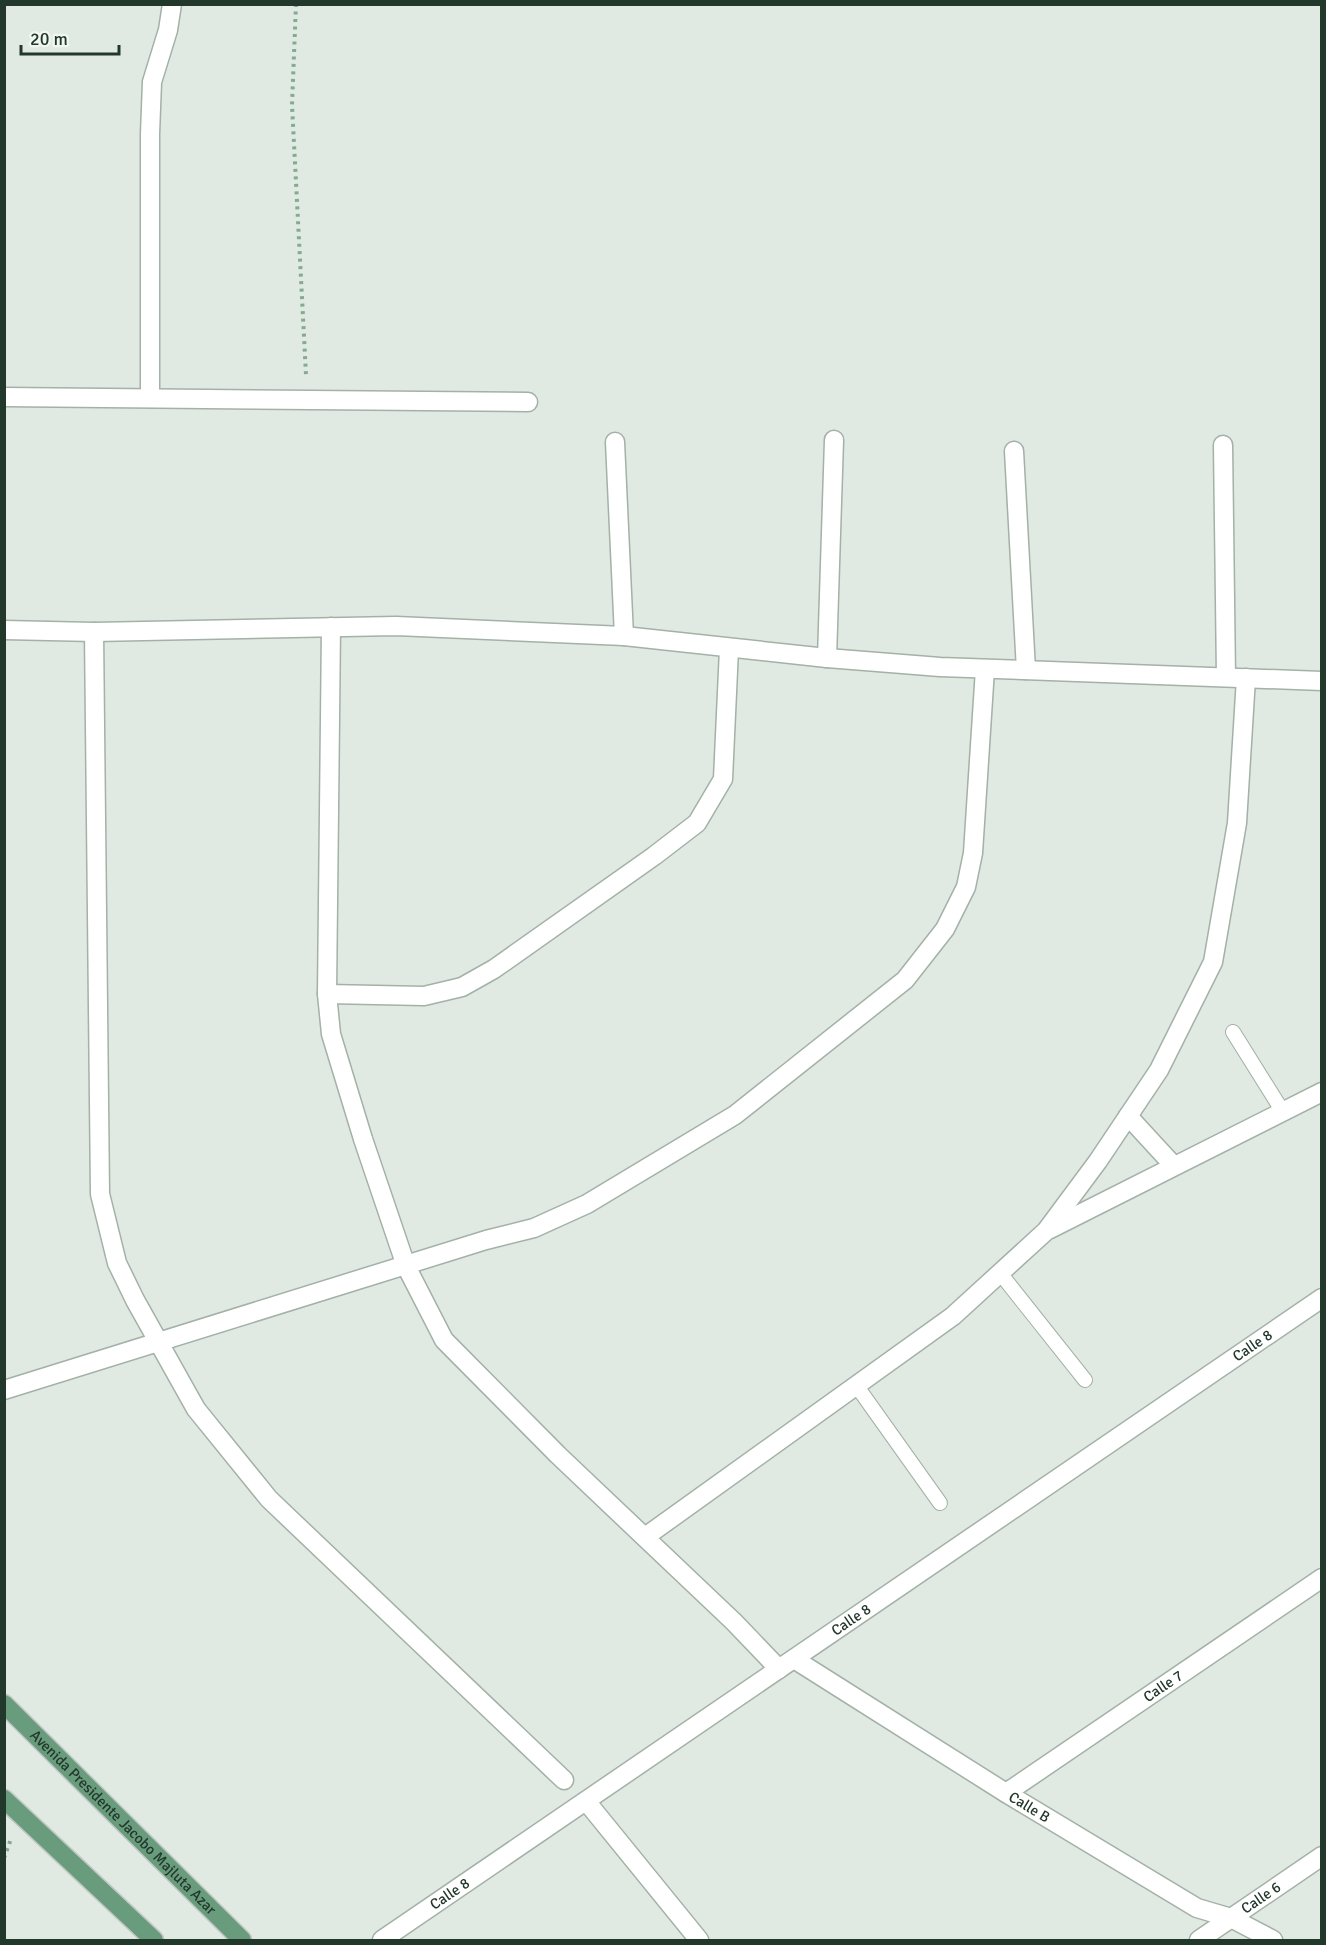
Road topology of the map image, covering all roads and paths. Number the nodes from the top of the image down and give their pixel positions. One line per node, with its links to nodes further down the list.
1 (172, 4): 4 (street)
2 (296, 4): 5 (path)
3 (4, 397): 4 (street)
4 (150, 398): 5 (street)
5 (307, 399): 6 (street)
6 (528, 402)
7 (834, 440): 16 (street)
8 (615, 442): 14 (street)
9 (1223, 444): 19 (street)
10 (1014, 451): 18 (street)
11 (331, 627): 13 (street); 14 (street); 22 (street, Calle B)
12 (4, 630): 13 (street)
13 (94, 632): 32 (street)
14 (624, 636): 15 (street)
15 (729, 649): 16 (street); 22 (street)
16 (827, 658): 17 (street)
17 (985, 669): 18 (street); 29 (street)
18 (1026, 670): 19 (street)
19 (1226, 677): 20 (street)
20 (1246, 678): 21 (street); 26 (street)
21 (1322, 681)
22 (327, 994): 29 (street, Calle B)
23 (1233, 1032): 25 (lane)
24 (1322, 1092): 25 (street)
25 (1283, 1112): 27 (street)
26 (1128, 1116): 27 (street); 28 (street)
27 (1174, 1166): 28 (street)
28 (1046, 1231): 30 (street)
29 (406, 1266): 32 (street); 37 (street, Calle B)
30 (1000, 1273): 33 (lane); 34 (street)
31 (1322, 1298): 39 (street, Calle 8)
32 (159, 1341): 35 (street); 41 (street)
33 (1085, 1380)
34 (856, 1385): 36 (lane); 37 (street)
35 (4, 1390)
36 (940, 1503)
37 (645, 1537): 39 (street, Calle B)
38 (1322, 1578): 42 (street, Calle 7)
39 (787, 1664): 42 (street, Calle B); 44 (street, Calle 8)
40 (4, 1704): 48 (main road, Avenida Presidente Jacobo Majluta Azar)
41 (564, 1780)
42 (1006, 1793): 46 (street, Calle B)
43 (4, 1799): 47 (main road)
44 (586, 1801): 49 (street, Calle 8); 50 (street)
45 (1322, 1856): 46 (street, Calle 6)
46 (1231, 1918): 51 (street, Calle 6); 52 (street, Calle B)
47 (154, 1941)
48 (242, 1941)
49 (382, 1941)
50 (699, 1941)
51 (1199, 1941)
52 (1273, 1941)

